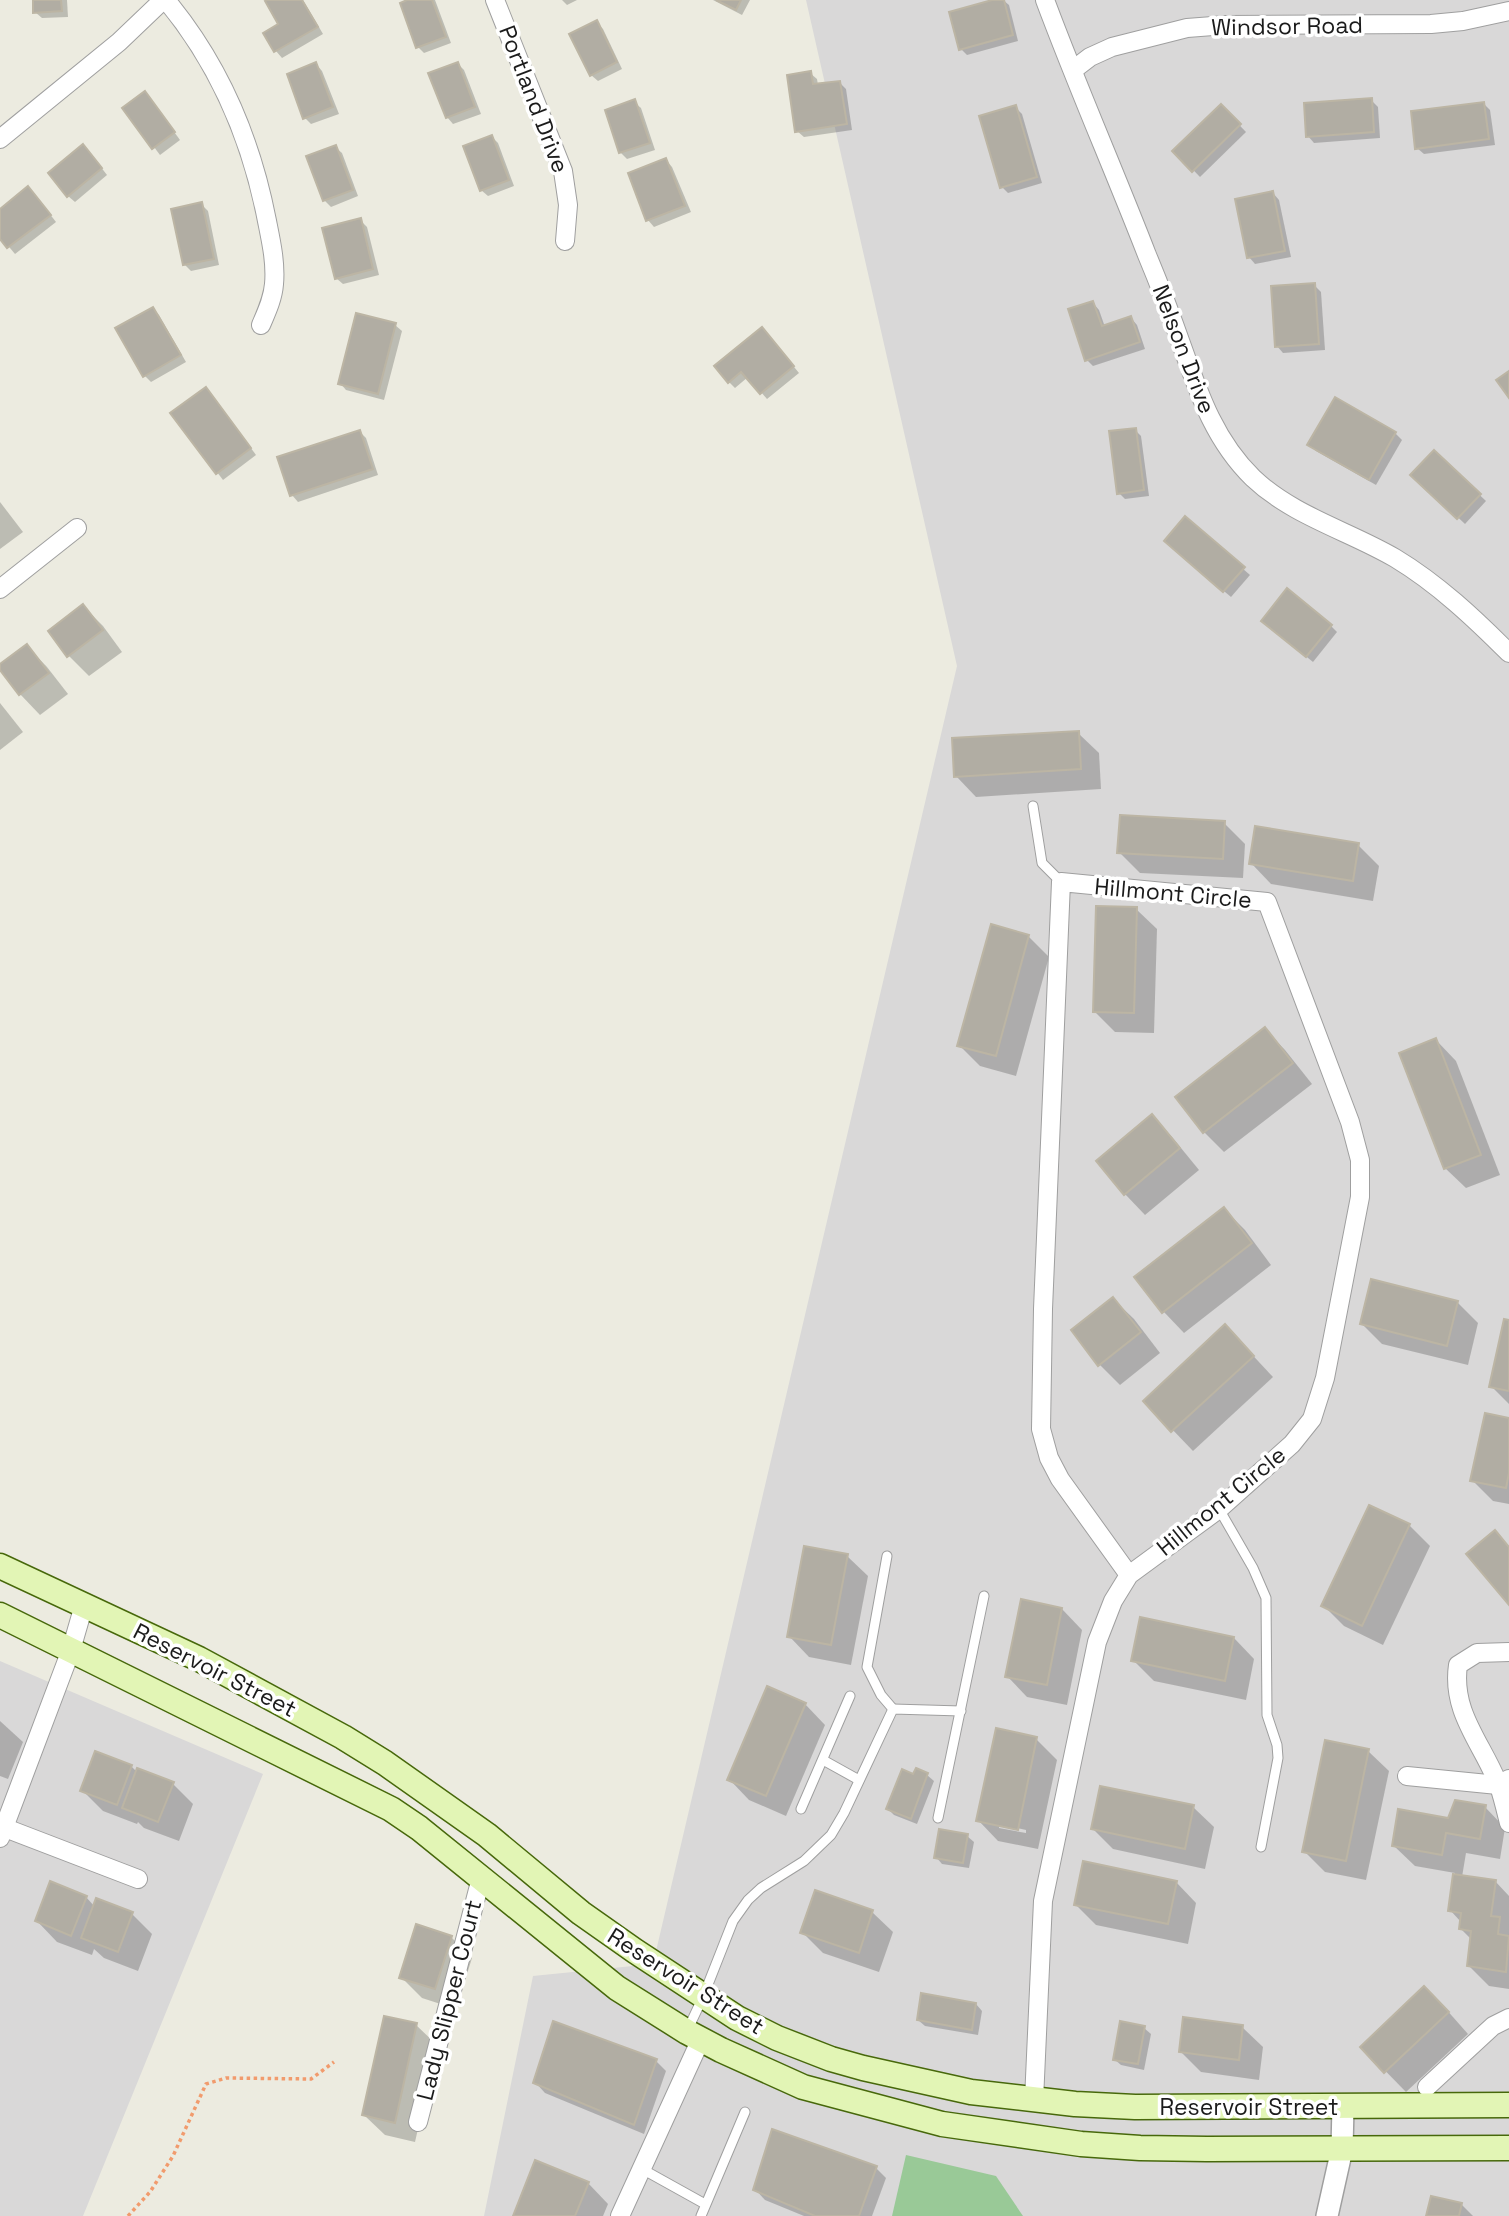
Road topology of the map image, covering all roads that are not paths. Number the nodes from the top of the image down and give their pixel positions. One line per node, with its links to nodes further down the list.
1 (164, 0): 6 (street); 8 (street)
2 (495, 0): 7 (street, Portland Drive)
3 (1045, 0): 5 (street, Nelson Drive)
4 (1509, 11): 5 (street, Windsor Road)
5 (1073, 70): 11 (street, Nelson Drive)
6 (0, 139)
7 (565, 241)
8 (261, 325)
9 (77, 528): 10 (street)
10 (0, 589)
11 (1509, 653)
12 (1033, 806): 13 (lane)
13 (1061, 882): 14 (street, Hillmont Circle); 17 (street, Hillmont Circle)
14 (1219, 1509): 17 (street, Hillmont Circle); 34 (lane)
15 (887, 1556): 24 (lane)
16 (0, 1566): 19 (main road, Reservoir Street)
17 (1129, 1575): 41 (street, Hillmont Circle)
18 (984, 1595): 25 (lane)
19 (84, 1605): 21 (street); 37 (main road, Reservoir Street)
20 (0, 1615): 21 (main road, Reservoir Street)
21 (71, 1650): 33 (street); 35 (main road, Reservoir Street)
22 (1509, 1652): 29 (street)
23 (850, 1696): 26 (lane)
24 (893, 1709): 25 (lane); 28 (lane)
25 (961, 1711): 31 (lane)
26 (822, 1760): 28 (lane); 30 (lane)
27 (1408, 1776): 29 (street)
28 (859, 1780): 37 (lane)
29 (1504, 1782): 32 (street)
30 (801, 1809)
31 (939, 1818)
32 (1509, 1823)
33 (1, 1831): 36 (street)
34 (1261, 1847)
35 (481, 1878): 39 (main road, Reservoir Street); 45 (street, Lady Slipper Court)
36 (138, 1879)
37 (703, 1997): 39 (lane); 41 (main road, Reservoir Street)
38 (1509, 2018): 40 (street)
39 (694, 2035): 47 (main road, Reservoir Street); 48 (street)
40 (1427, 2087)
41 (1034, 2100): 43 (main road, Reservoir Street)
42 (1509, 2105): 43 (main road, Reservoir Street)
43 (1343, 2106): 47 (street)
44 (745, 2112): 49 (lane)
45 (418, 2122)
46 (1509, 2148): 47 (main road, Reservoir Street)
47 (1342, 2149): 52 (street)
48 (642, 2169): 49 (lane); 50 (street)
49 (705, 2204): 51 (lane)
50 (620, 2216)
51 (701, 2216)
52 (1327, 2216)

